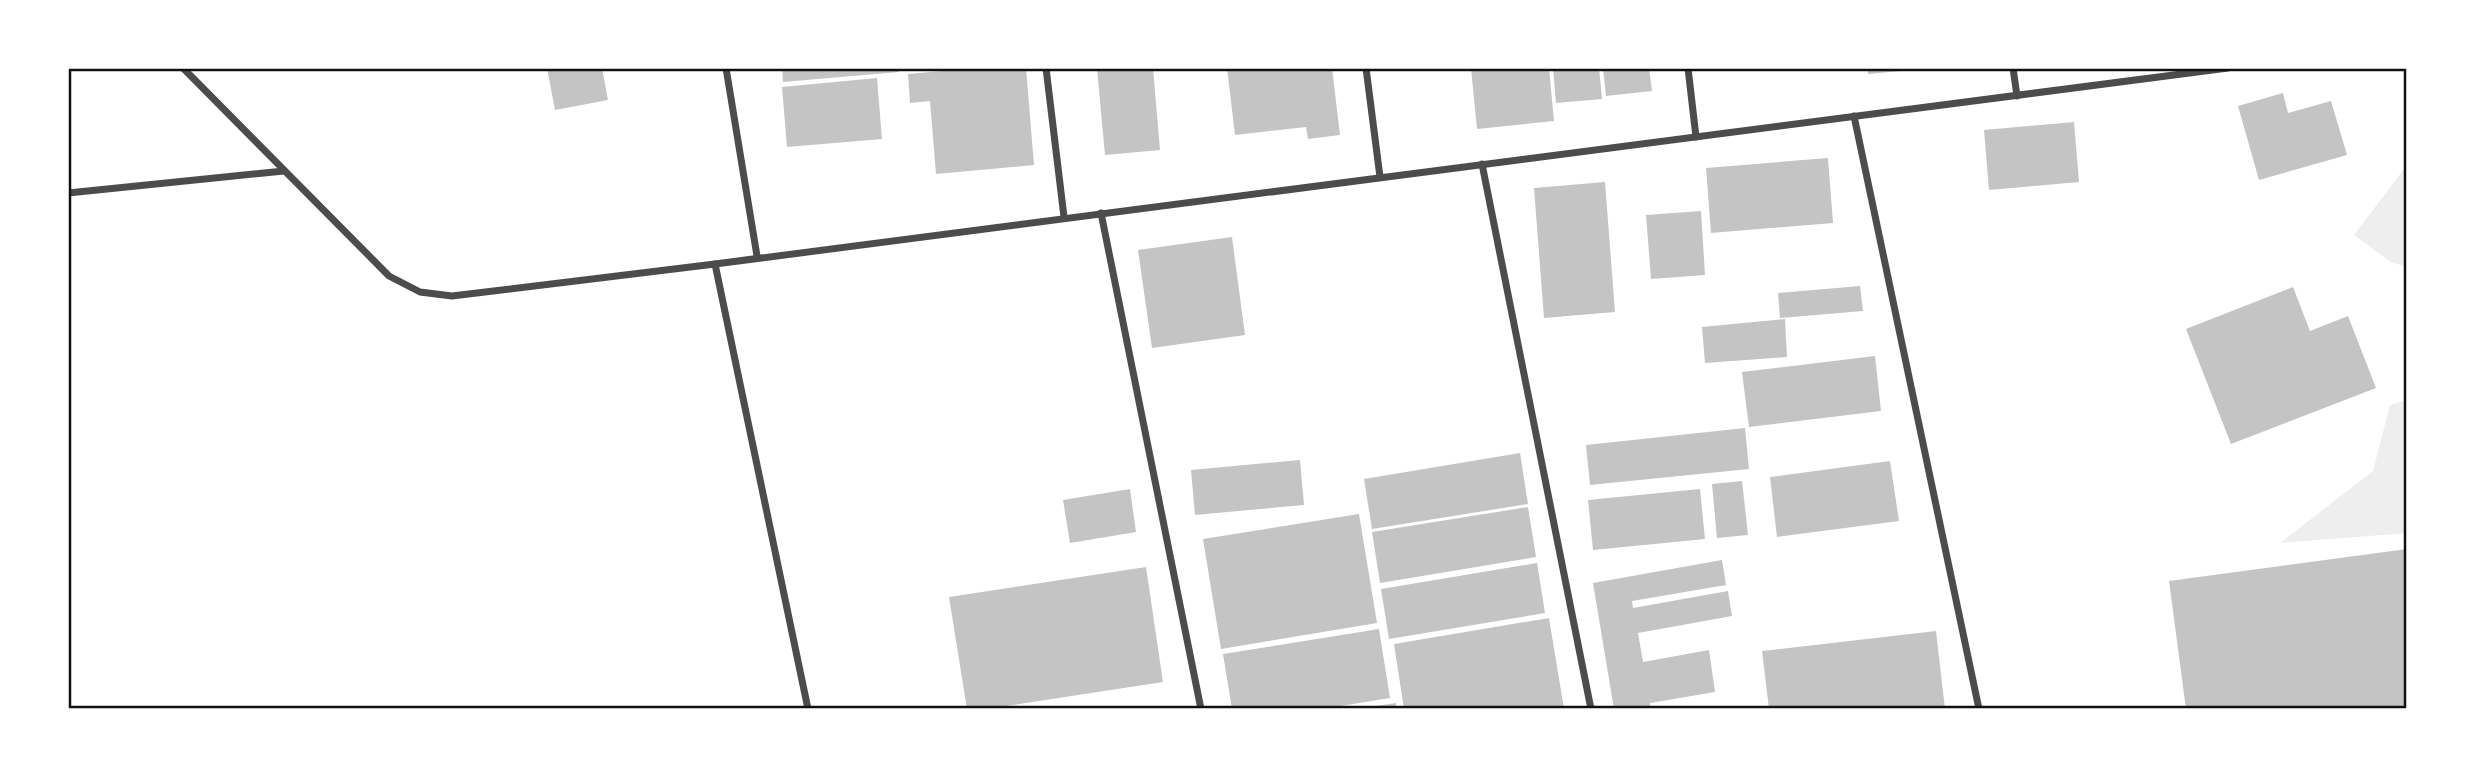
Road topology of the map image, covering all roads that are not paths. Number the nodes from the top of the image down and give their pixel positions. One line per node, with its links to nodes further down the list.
1 (183, 68): 12 (street)
2 (726, 68): 17 (street)
3 (1046, 68): 16 (street)
4 (1366, 68): 13 (street)
5 (1688, 68): 10 (street)
6 (2013, 68): 8 (street)
7 (2228, 68): 8 (street)
8 (2017, 96): 9 (street)
9 (1854, 116): 10 (street); 22 (street)
10 (1696, 136): 11 (street)
11 (1482, 164): 13 (street); 21 (street)
12 (284, 171): 14 (street); 18 (street)
13 (1380, 177): 15 (street)
14 (68, 193)
15 (1101, 213): 16 (street); 20 (street)
16 (1064, 217): 17 (street)
17 (757, 257): 18 (street)
18 (715, 264): 19 (street)
19 (808, 709)
20 (1201, 709)
21 (1591, 709)
22 (1979, 709)

